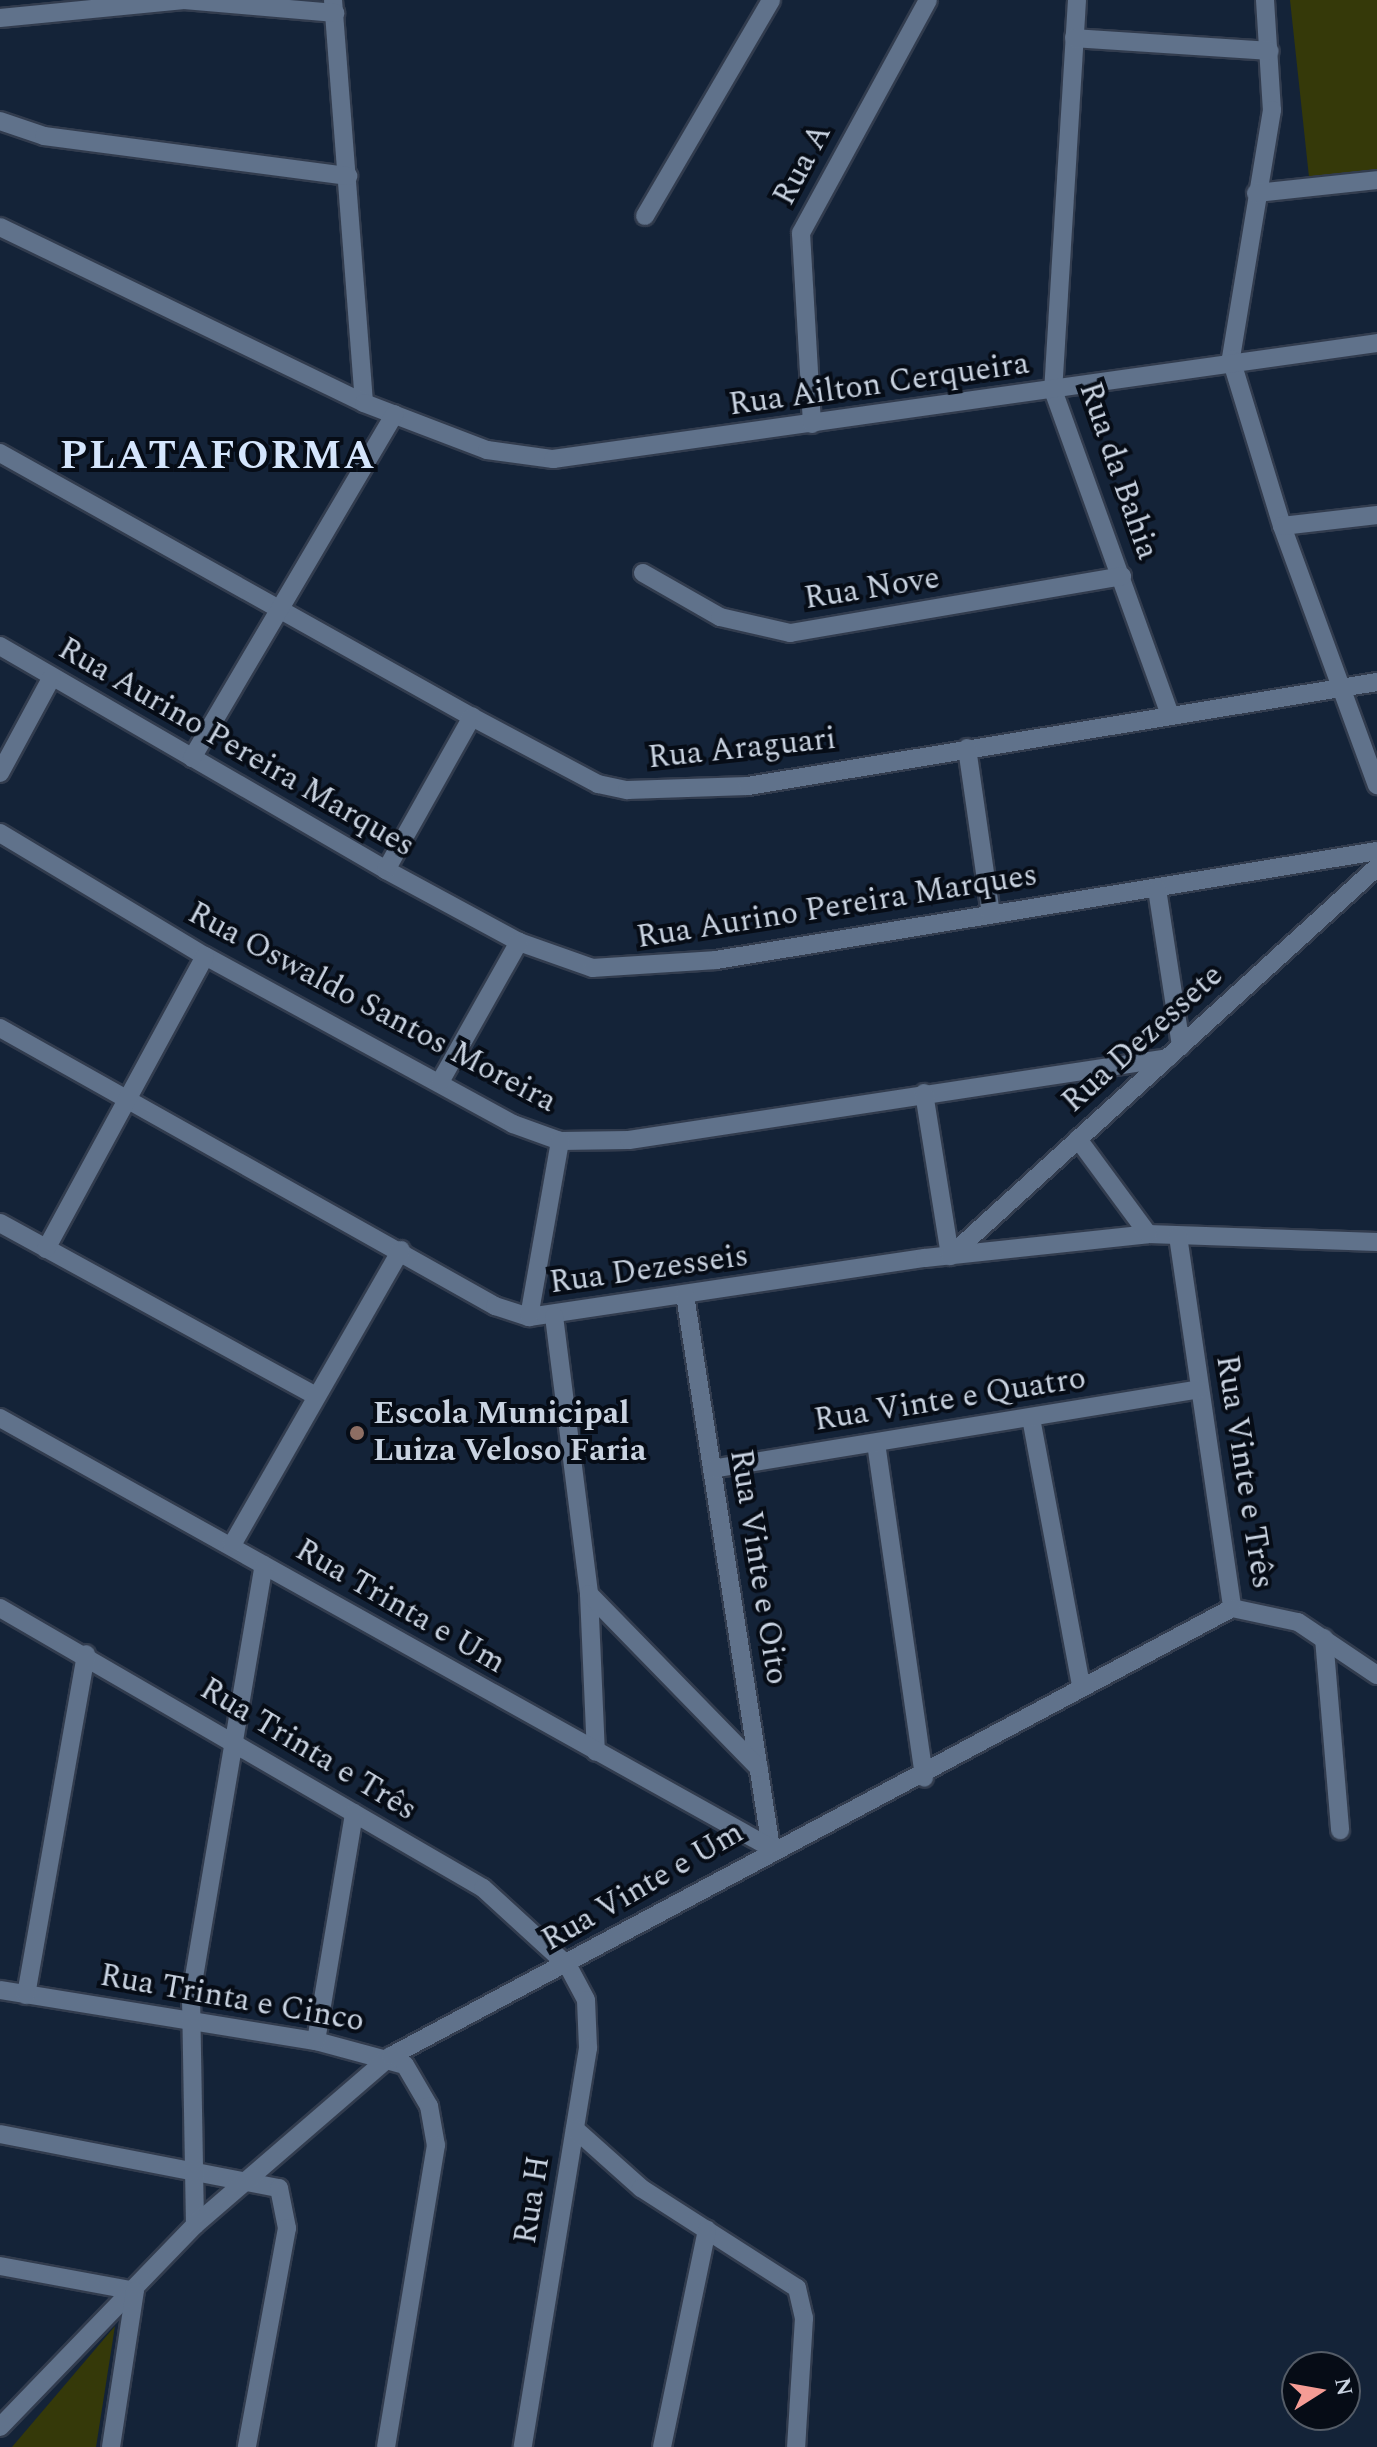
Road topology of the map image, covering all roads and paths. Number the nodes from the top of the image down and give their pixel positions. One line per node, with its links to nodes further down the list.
1 (771, 0): 14 (street)
2 (928, 0): 21 (street, Rua A)
3 (1077, 0): 8 (street, Rua da Bahia)
4 (1265, 0): 9 (street)
5 (101, 4): 6 (street); 7 (street)
6 (334, 6): 11 (street)
7 (0, 18)
8 (1074, 38): 9 (street); 18 (street, Rua da Bahia)
9 (1270, 51): 13 (street)
10 (0, 121): 11 (street)
11 (348, 176): 19 (street)
12 (1377, 180): 13 (street)
13 (1256, 193): 17 (street)
14 (645, 216)
15 (0, 227): 19 (street, Rua Ailton Cerqueira)
16 (1377, 343): 17 (street, Rua Ailton Cerqueira)
17 (1231, 359): 18 (street, Rua Ailton Cerqueira); 24 (street)
18 (1053, 390): 21 (street, Rua Ailton Cerqueira); 26 (street, Rua da Bahia)
19 (364, 403): 20 (street, Rua Ailton Cerqueira)
20 (395, 414): 21 (street, Rua Ailton Cerqueira); 27 (street)
21 (812, 424)
22 (0, 453): 27 (street, Rua Araguari)
23 (1377, 515): 24 (street)
24 (1282, 526): 31 (street)
25 (643, 573): 26 (street, Rua Nove)
26 (1122, 576): 32 (street, Rua da Bahia)
27 (280, 611): 33 (street, Rua Araguari); 35 (street)
28 (0, 646): 29 (street, Rua Aurino Pereira Marques)
29 (52, 677): 35 (street, Rua Aurino Pereira Marques); 36 (street)
30 (1377, 682): 31 (street, Rua Araguari)
31 (1341, 685): 32 (street, Rua Araguari); 37 (street)
32 (1170, 715): 34 (street, Rua Araguari)
33 (472, 717): 34 (street, Rua Araguari); 41 (street)
34 (967, 748): 43 (street)
35 (192, 758): 41 (street, Rua Aurino Pereira Marques)
36 (0, 773)
37 (1377, 785)
38 (0, 833): 45 (street, Rua Oswaldo Santos Moreira)
39 (1377, 851): 42 (street, Rua Aurino Pereira Marques)
40 (1377, 867): 47 (street, Rua Dezessete)
41 (386, 870): 44 (street, Rua Aurino Pereira Marques)
42 (1157, 889): 43 (street, Rua Aurino Pereira Marques); 47 (street)
43 (991, 914): 44 (street, Rua Aurino Pereira Marques)
44 (519, 942): 48 (street)
45 (205, 956): 48 (street, Rua Oswaldo Santos Moreira); 50 (street)
46 (0, 1028): 50 (street, Rua Dezesseis)
47 (1174, 1052): 49 (street, Rua Oswaldo Santos Moreira); 51 (street, Rua Dezessete)
48 (440, 1082): 52 (street, Rua Oswaldo Santos Moreira)
49 (924, 1093): 52 (street, Rua Oswaldo Santos Moreira); 59 (street)
50 (125, 1101): 57 (street); 58 (street, Rua Dezesseis)
51 (1078, 1139): 54 (street); 59 (street, Rua Dezessete)
52 (560, 1141): 62 (street)
53 (0, 1223): 57 (street)
54 (1148, 1234): 55 (street, Rua Dezesseis); 59 (street, Rua Dezesseis)
55 (1178, 1236): 56 (street, Rua Dezesseis); 63 (street, Rua Vinte e Três)
56 (1376, 1247)
57 (46, 1249): 64 (street)
58 (401, 1250): 62 (street, Rua Dezesseis); 64 (street)
59 (950, 1256): 60 (street, Rua Dezesseis)
60 (685, 1295): 61 (street, Rua Dezesseis); 68 (street, Rua Vinte e Oito)
61 (554, 1316): 62 (street, Rua Dezesseis); 71 (street)
62 (529, 1317)
63 (1198, 1389): 66 (street, Rua Vinte e Quatro); 73 (street, Rua Vinte e Três)
64 (314, 1395): 69 (street)
65 (0, 1418): 69 (street, Rua Trinta e Um)
66 (1031, 1418): 67 (street, Rua Vinte e Quatro); 77 (street)
67 (876, 1443): 68 (street, Rua Vinte e Quatro); 81 (street)
68 (712, 1469): 80 (street, Rua Vinte e Oito)
69 (232, 1545): 70 (street, Rua Trinta e Um)
70 (264, 1565): 78 (street); 79 (street, Rua Trinta e Um)
71 (589, 1594): 79 (street); 80 (street)
72 (0, 1608): 75 (street, Rua Trinta e Três)
73 (1232, 1608): 74 (street, Rua Vinte e Três); 77 (street, Rua Vinte e Um)
74 (1324, 1638): 76 (street, Rua Vinte e Três); 83 (street)
75 (86, 1654): 78 (street, Rua Trinta e Três); 87 (street)
76 (1377, 1675)
77 (1081, 1686): 81 (street, Rua Vinte e Um)
78 (235, 1741): 82 (street, Rua Trinta e Três); 88 (street)
79 (596, 1752): 84 (street, Rua Trinta e Um)
80 (759, 1768): 84 (street, Rua Vinte e Oito)
81 (924, 1778): 84 (street, Rua Vinte e Um)
82 (354, 1813): 85 (street, Rua Trinta e Três); 89 (street)
83 (1340, 1830)
84 (771, 1848): 85 (street, Rua Vinte e Um)
85 (568, 1966): 90 (street, Rua Vinte e Um); 91 (street, Rua H)
86 (0, 1990): 87 (street, Rua Trinta e Cinco)
87 (26, 1995): 88 (street, Rua Trinta e Cinco)
88 (191, 2021): 89 (street, Rua Trinta e Cinco); 93 (street)
89 (316, 2041): 90 (street, Rua Trinta e Cinco)
90 (391, 2056): 94 (street, Rua Vinte e Um); 103 (street, Rua Trinta e Cinco)
91 (575, 2129): 96 (street); 104 (street, Rua H)
92 (0, 2134): 93 (street)
93 (197, 2169): 94 (street); 95 (street)
94 (256, 2180): 95 (street, Rua Vinte e Um); 102 (street)
95 (195, 2225): 98 (street, Rua Vinte e Um)
96 (707, 2230): 105 (street); 106 (street)
97 (0, 2266): 98 (street)
98 (135, 2291): 99 (street, Rua Vinte e Um); 101 (street)
99 (7, 2407): 100 (street, Rua Vinte e Um)
100 (0, 2427)
101 (111, 2447)
102 (247, 2447)
103 (386, 2447)
104 (523, 2447)
105 (662, 2447)
106 (796, 2447)

